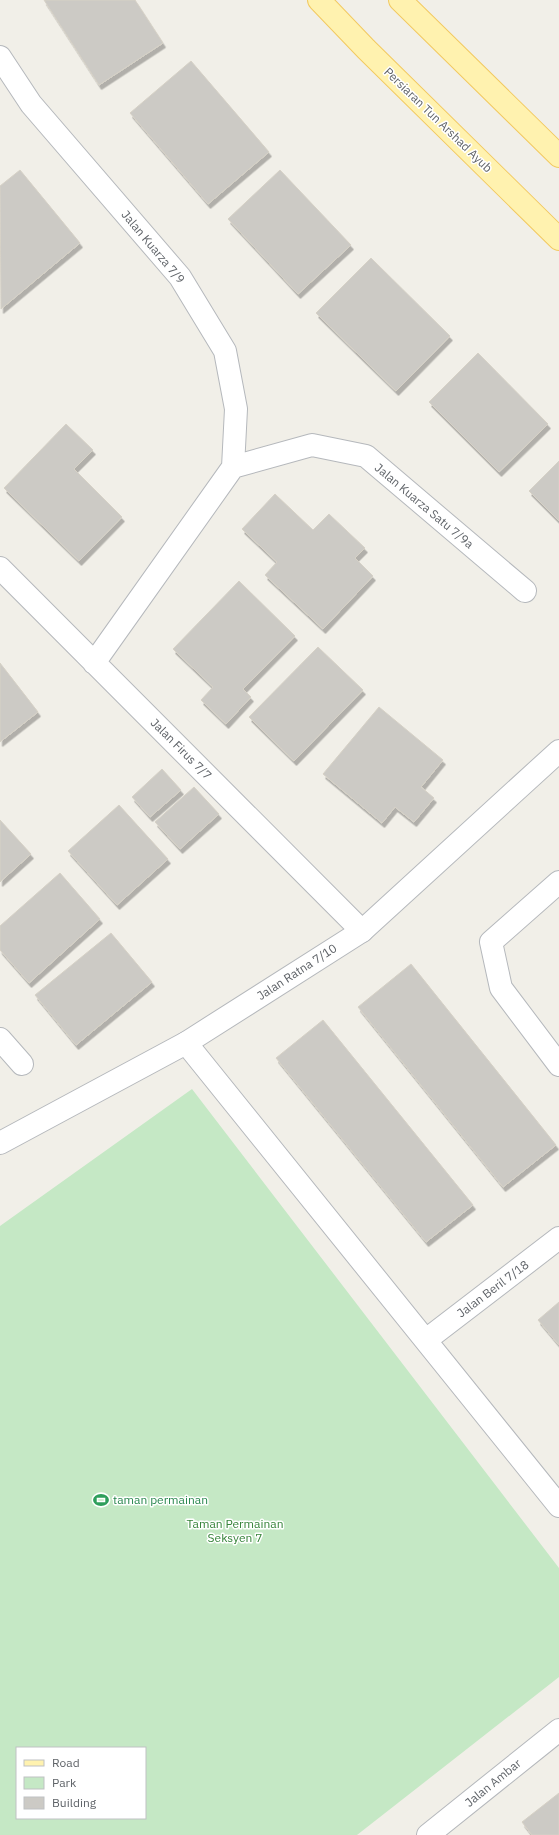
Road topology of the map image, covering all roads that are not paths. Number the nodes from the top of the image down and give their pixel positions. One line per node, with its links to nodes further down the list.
1 (319, 0): 5 (main road, Persiaran Tun Arshad Ayub)
2 (400, 0): 4 (main road)
3 (0, 57): 6 (street, Jalan Kuarza 7/9)
4 (559, 156)
5 (559, 239)
6 (233, 467): 8 (street, Jalan Kuarza Satu 7/9a); 9 (street)
7 (0, 568): 9 (street, Jalan Firus 7/7)
8 (525, 591)
9 (94, 663): 12 (street, Jalan Firus 7/7)
10 (559, 751): 12 (street, Jalan Ratna 7/10)
11 (559, 882): 16 (street)
12 (362, 931): 14 (street, Jalan Ratna 7/10)
13 (0, 1039): 15 (street)
14 (186, 1043): 17 (street, Jalan Ratna 7/10); 19 (street)
15 (22, 1064)
16 (559, 1065)
17 (0, 1143)
18 (559, 1238): 19 (street, Jalan Beril 7/18)
19 (426, 1340): 20 (street)
20 (559, 1506)
21 (559, 1730): 22 (street, Jalan Ambar)
22 (450, 1828): 23 (street, Jalan Ambar)
23 (428, 1835)

